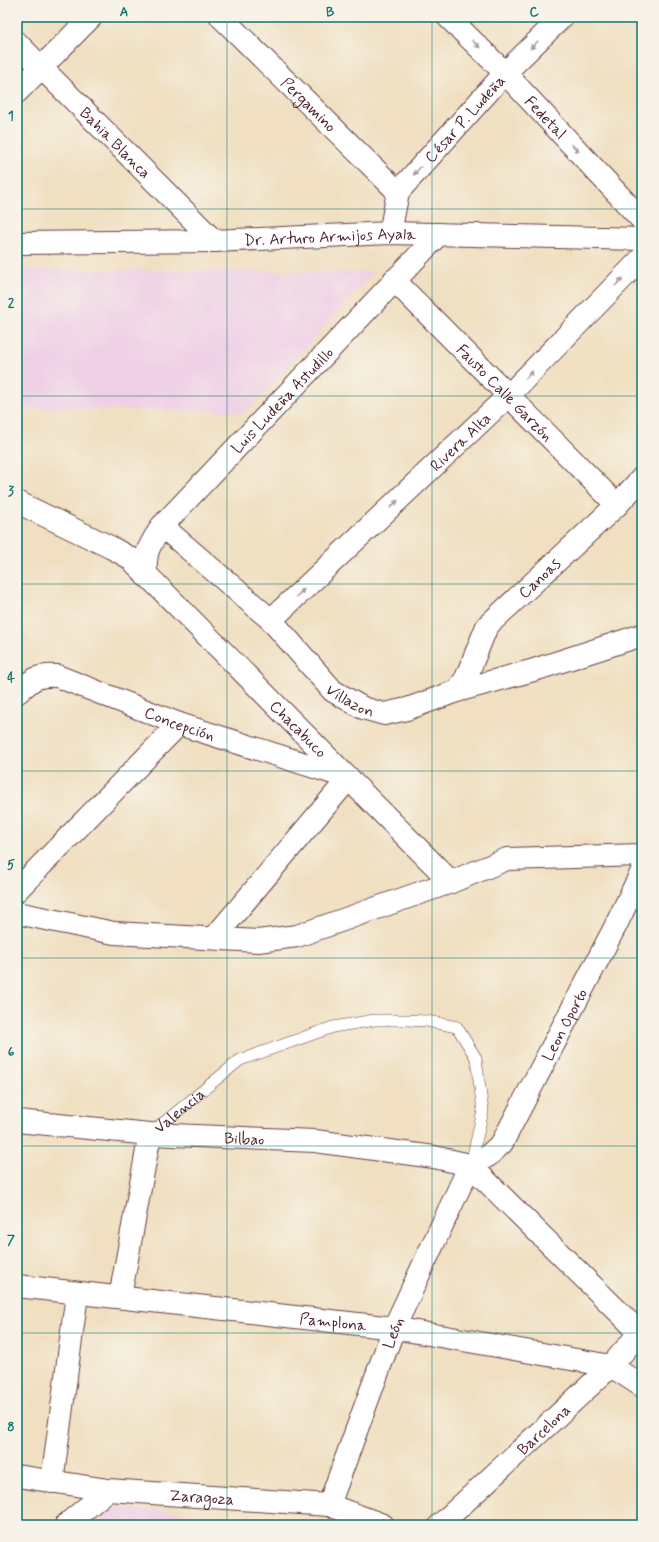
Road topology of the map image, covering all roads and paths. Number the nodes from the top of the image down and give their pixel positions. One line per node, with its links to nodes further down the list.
1 (91, 17): 6 (street)
2 (221, 17): 9 (street, Pergamino)
3 (448, 17): 7 (street, Fedetal, one-way to 7)
4 (562, 17): 7 (street, César P. Ludeña, one-way to 7)
5 (17, 43): 6 (street, Bahia Blanca)
6 (41, 67): 8 (street); 14 (street, Bahia Blanca)
7 (506, 73): 9 (street, César P. Ludeña, one-way to 9); 10 (street, Fedetal, one-way to 10)
8 (17, 92)
9 (398, 192): 11 (street)
10 (642, 220)
11 (390, 233): 12 (street, Dr. Arturo Armijos Ayala); 14 (street, Dr. Arturo Armijos Ayala)
12 (439, 234): 13 (street, Dr. Arturo Armijos Ayala); 17 (street, Luis Ludeña Astudillo)
13 (642, 239)
14 (214, 241): 15 (street, Dr. Arturo Armijos Ayala)
15 (17, 243)
16 (642, 258): 18 (street, Rivera Alta, one-way to 16)
17 (394, 280): 18 (street, Fausto Calle Garzón); 22 (street, Luis Ludeña Astudillo)
18 (509, 395): 21 (street, Fausto Calle Garzón); 24 (street, Rivera Alta, one-way to 18)
19 (642, 478): 21 (street, Canoas)
20 (17, 502): 23 (street, Chacabuco)
21 (617, 505): 26 (street, Canoas)
22 (162, 526): 23 (street, Luis Ludeña Astudillo); 24 (street, Villazon)
23 (146, 576): 29 (street, Chacabuco)
24 (271, 620): 26 (street, Villazon)
25 (642, 635): 26 (street, Villazon)
26 (458, 691)
27 (17, 693): 28 (street, Concepción)
28 (179, 724): 29 (street, Concepción); 33 (street)
29 (350, 778): 32 (street, Chacabuco); 35 (street)
30 (642, 855): 32 (street)
31 (642, 871): 38 (street, Leon Oporto)
32 (451, 882): 35 (street)
33 (17, 890)
34 (17, 913): 35 (street)
35 (214, 938)
36 (17, 1121): 37 (street, Bilbao)
37 (150, 1134): 38 (street, Bilbao); 38 (lane, Valencia); 41 (street, Valencia)
38 (470, 1165): 42 (street, León); 43 (street)
39 (17, 1286): 40 (street, Pamplona)
40 (77, 1294): 41 (street, Pamplona); 47 (street)
41 (120, 1297): 42 (street, Pamplona)
42 (394, 1328): 44 (street, Pamplona); 49 (street, León)
43 (641, 1331): 44 (street, Barcelona)
44 (611, 1366): 45 (street, Pamplona); 52 (street, Barcelona)
45 (642, 1386)
46 (17, 1476): 47 (street, Zaragoza)
47 (52, 1482): 48 (street, Zaragoza)
48 (108, 1490): 49 (street, Zaragoza); 50 (street)
49 (329, 1505): 51 (street, Zaragoza)
50 (66, 1525)
51 (383, 1525)
52 (440, 1525)

